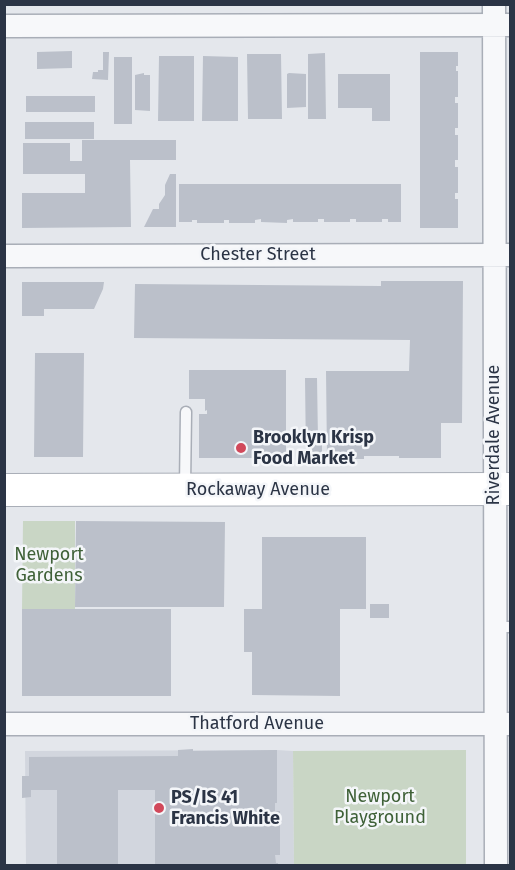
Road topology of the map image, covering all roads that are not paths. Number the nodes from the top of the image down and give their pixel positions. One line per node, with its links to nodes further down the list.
1 (500, 18): 2 (street); 3 (street, Riverdale Avenue)
2 (4, 26)
3 (502, 255): 4 (street, Chester Street); 6 (street, Riverdale Avenue)
4 (4, 256)
5 (186, 412): 8 (lane)
6 (502, 489): 8 (street, Rockaway Avenue); 9 (street, Riverdale Avenue)
7 (4, 490): 8 (street, Rockaway Avenue)
8 (185, 490)
9 (503, 627): 11 (street, Riverdale Avenue)
10 (4, 724): 11 (street, Thatford Avenue)
11 (503, 724): 12 (street, Riverdale Avenue)
12 (496, 866)

